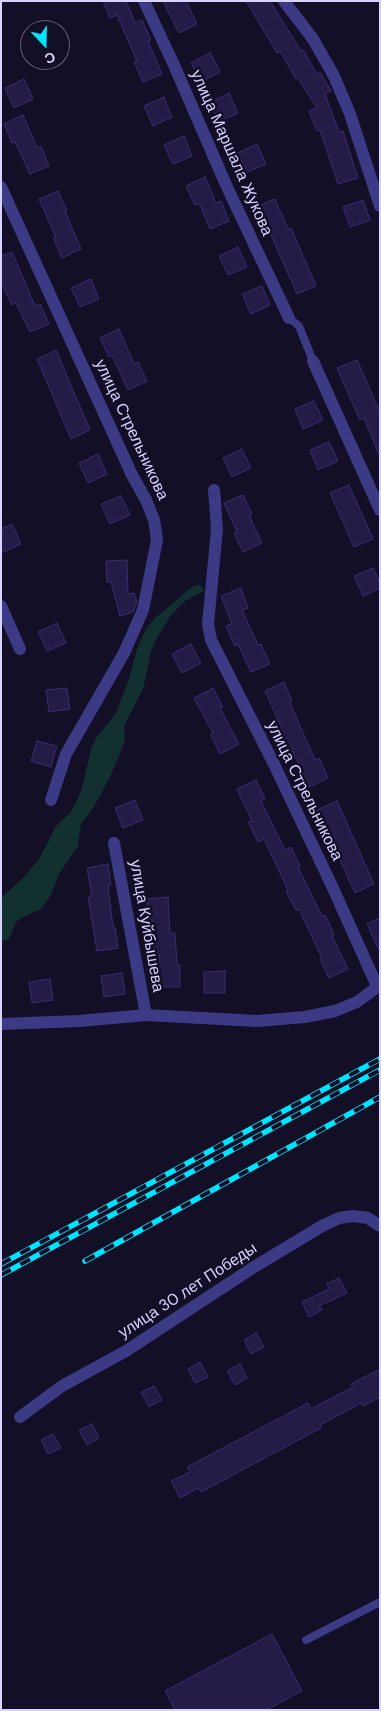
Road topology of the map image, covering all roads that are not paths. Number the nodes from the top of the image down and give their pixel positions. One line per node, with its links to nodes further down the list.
1 (144, 1): 5 (street, улица Маршала Жукова)
2 (284, 1): 4 (street)
3 (1, 188): 11 (street, улица Стрельникова)
4 (380, 206)
5 (289, 318): 6 (lane)
6 (313, 361): 8 (street)
7 (214, 490): 13 (street, улица Стрельникова)
8 (380, 510)
9 (1, 606): 10 (street)
10 (20, 649)
11 (50, 800)
12 (114, 843): 14 (street, улица Куйбышева)
13 (378, 985): 14 (street)
14 (146, 1015): 15 (street)
15 (1, 1024)
16 (380, 1226): 17 (street, улица 30 лет Победы)
17 (20, 1417)
18 (380, 1602): 19 (lane)
19 (306, 1640)

